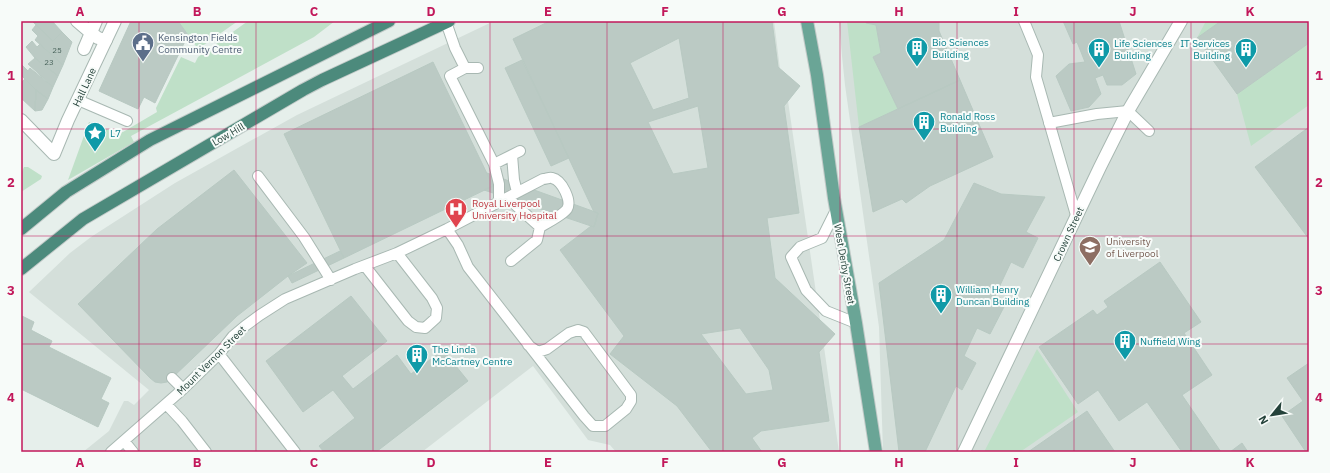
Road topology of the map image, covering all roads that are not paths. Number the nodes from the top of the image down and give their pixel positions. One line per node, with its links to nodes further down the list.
1 (77, 21): 10 (street)
2 (96, 21): 10 (street)
3 (115, 21): 11 (street, Hall Lane)
4 (389, 21): 29 (highway)
5 (807, 21): 15 (main road, West Derby Street)
6 (816, 21): 15 (main road, West Derby Street)
7 (1024, 21): 20 (lane)
8 (1181, 21): 17 (street, Crown Street)
9 (448, 22): 13 (lane); 34 (highway, Low Hill)
10 (91, 33): 11 (street); 12 (street)
11 (106, 40): 16 (street, Hall Lane)
12 (84, 49)
13 (465, 68): 14 (lane); 22 (lane)
14 (478, 68)
15 (817, 75): 26 (main road, West Derby Street)
16 (78, 100): 18 (street, Hall Lane); 19 (lane)
17 (1128, 111): 20 (lane); 21 (lane); 27 (street, Crown Street)
18 (21, 120)
19 (127, 121)
20 (1049, 123): 27 (lane)
21 (1149, 131)
22 (494, 164): 24 (lane); 25 (lane)
23 (258, 176): 35 (lane)
24 (517, 192): 25 (lane, Mount Vernon Street); 28 (lane, Mount Vernon Street)
25 (502, 200): 28 (lane); 30 (lane, Mount Vernon Street)
26 (836, 210): 36 (main road, West Derby Street); 36 (lane)
27 (1076, 215): 48 (street, Crown Street)
28 (540, 227): 32 (lane)
29 (21, 229)
30 (447, 229): 31 (lane, Mount Vernon Street); 37 (lane)
31 (397, 253): 33 (lane, Mount Vernon Street); 33 (lane)
32 (511, 261)
33 (366, 266): 35 (lane, Mount Vernon Street)
34 (21, 269)
35 (331, 280): 38 (lane, Mount Vernon Street)
36 (856, 323): 47 (main road, West Derby Street)
37 (528, 345): 37 (lane)
38 (219, 354): 40 (lane, Mount Vernon Street); 46 (lane)
39 (172, 378): 40 (lane)
40 (183, 389): 41 (lane, Mount Vernon Street)
41 (166, 404): 42 (lane, Mount Vernon Street); 45 (lane)
42 (124, 441): 43 (lane, Mount Vernon Street); 44 (lane)
43 (112, 452)
44 (133, 452)
45 (206, 452)
46 (295, 452)
47 (876, 452)
48 (964, 452)

